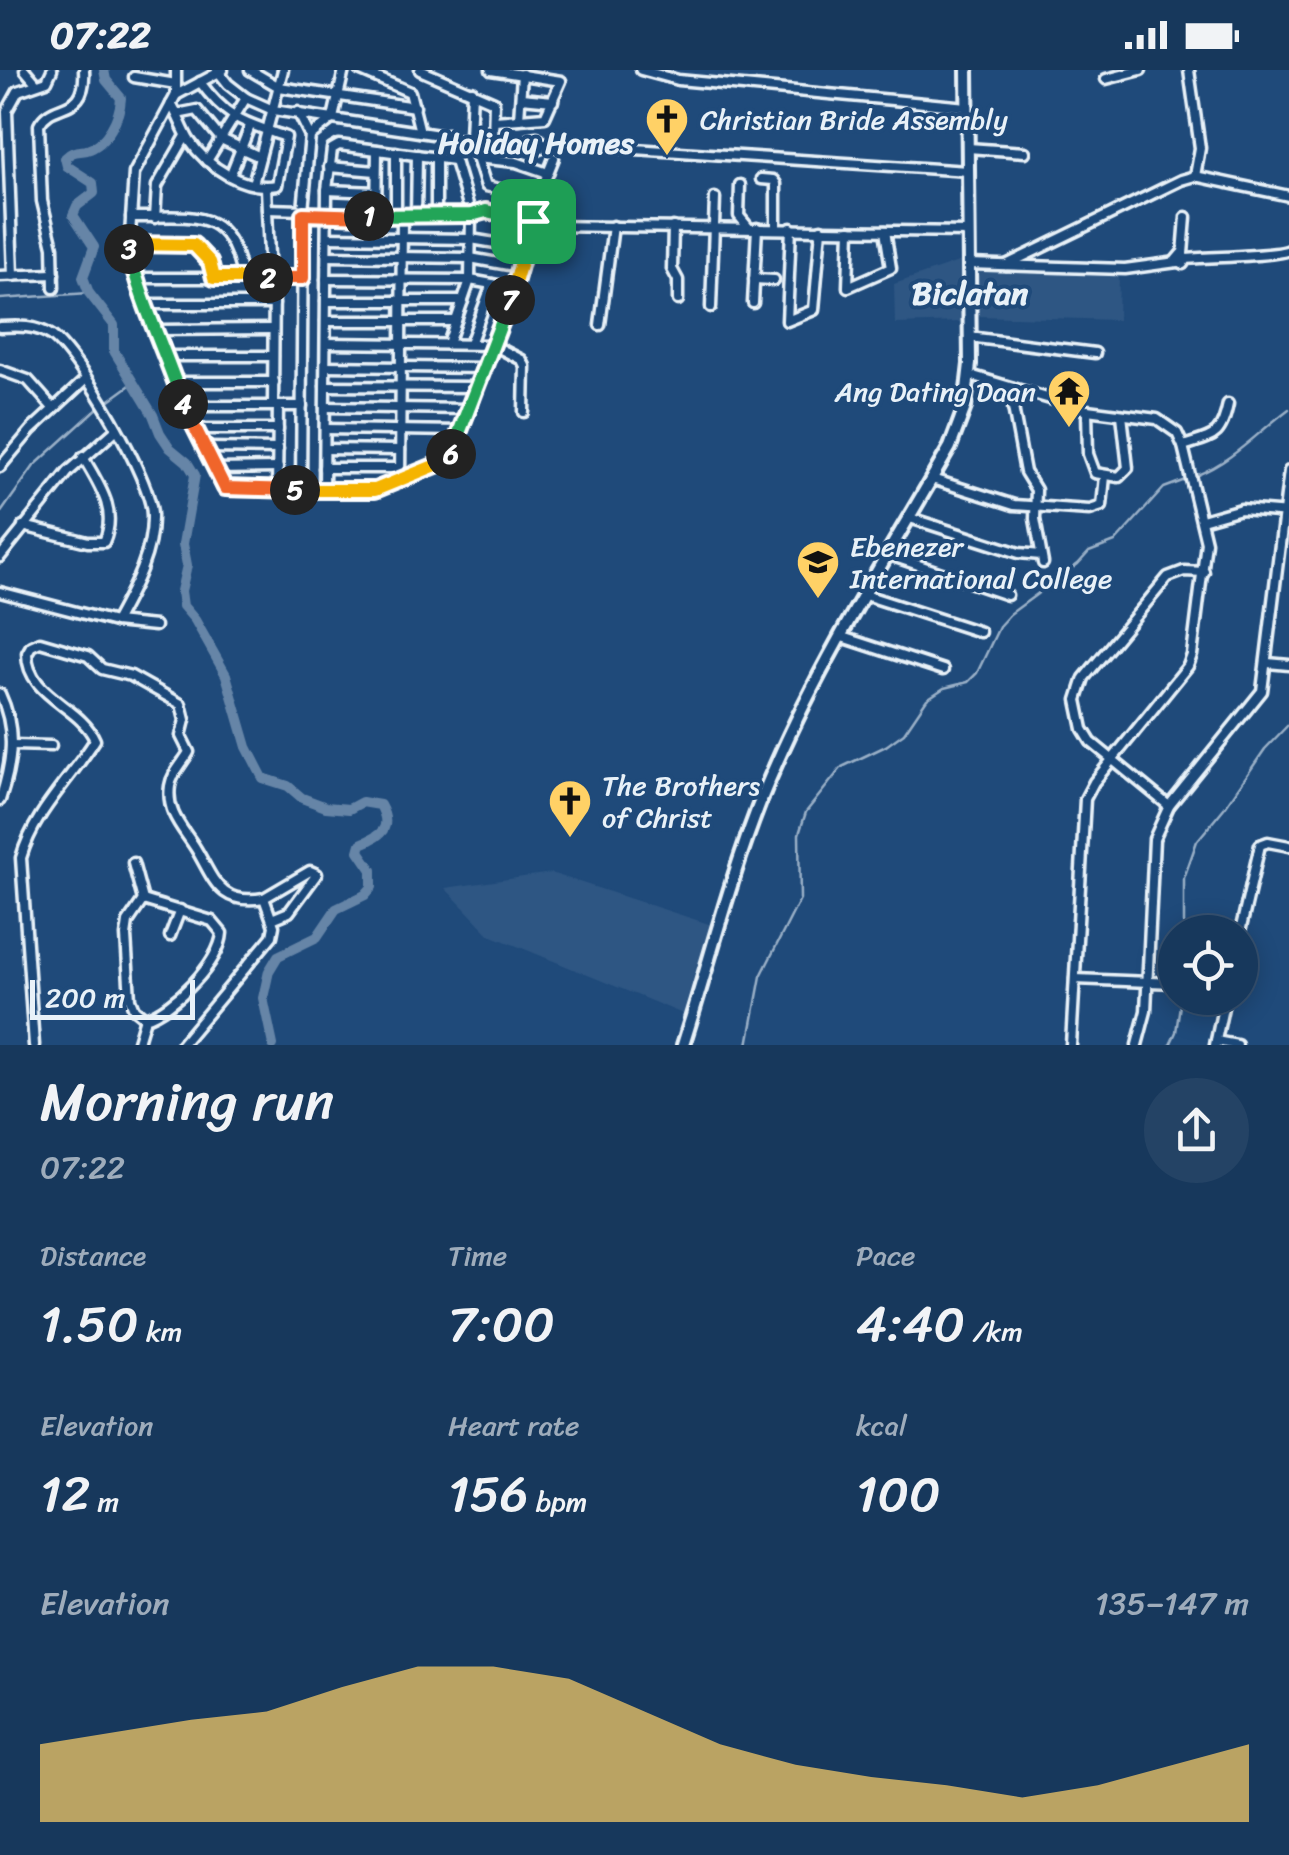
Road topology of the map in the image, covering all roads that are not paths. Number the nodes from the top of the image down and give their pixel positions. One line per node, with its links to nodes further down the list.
1 (25, 70): 21 (street)
2 (52, 70): 21 (street)
3 (84, 70): 114 (street)
4 (176, 70): 22 (street)
5 (250, 70): 23 (street)
6 (283, 70): 23 (street)
7 (344, 70): 25 (street)
8 (359, 70): 31 (street)
9 (420, 70): 17 (street)
10 (491, 70): 16 (street)
11 (641, 70): 30 (street)
12 (967, 70): 30 (main road)
13 (1141, 70): 19 (street)
14 (1189, 70): 67 (street)
15 (220, 71): 20 (street); 26 (street)
16 (522, 74): 27 (street); 29 (street)
17 (444, 75): 24 (street)
18 (134, 77): 22 (street)
19 (1106, 79)
20 (200, 82): 28 (street); 35 (street)
21 (36, 83): 116 (street)
22 (176, 84): 28 (street)
23 (280, 87): 25 (street); 32 (street)
24 (472, 92): 38 (street); 46 (street)
25 (337, 96): 31 (street); 36 (street)
26 (246, 98): 32 (street); 35 (street)
27 (521, 98): 29 (street); 37 (street)
28 (173, 99): 34 (street); 75 (street)
29 (553, 101): 37 (street)
30 (967, 106): 48 (main road)
31 (415, 107): 41 (street)
32 (273, 110): 33 (street); 40 (street)
33 (298, 112): 36 (street); 43 (street)
34 (177, 114): 42 (street); 45 (street)
35 (234, 118): 39 (street); 45 (street)
36 (333, 118): 41 (street); 43 (street)
37 (519, 119): 38 (street)
38 (494, 122): 47 (street)
39 (250, 126): 40 (street); 49 (street)
40 (267, 132): 54 (street); 58 (street)
41 (420, 132): 44 (street)
42 (186, 136): 60 (street); 89 (street)
43 (310, 136): 61 (street)
44 (444, 136): 46 (street); 59 (street)
45 (221, 138): 49 (street); 60 (street)
46 (474, 139): 47 (street); 56 (street)
47 (492, 141): 63 (street)
48 (968, 148): 52 (street); 63 (main road)
49 (240, 150): 54 (street); 66 (street)
50 (377, 150): 51 (street); 62 (street); 64 (street)
51 (396, 152): 53 (street); 85 (street)
52 (1025, 152)
53 (416, 155): 55 (street); 82 (street)
54 (260, 157): 69 (street)
55 (436, 158): 59 (street); 86 (street)
56 (476, 158): 65 (street); 77 (street)
57 (554, 158): 65 (street)
58 (283, 160): 61 (street); 71 (street)
59 (454, 160): 83 (street)
60 (208, 161): 66 (street)
61 (306, 164): 80 (street)
62 (329, 166): 64 (street); 72 (street)
63 (968, 171): 100 (main road)
64 (376, 172): 73 (street)
65 (548, 173): 77 (street)
66 (230, 176): 69 (street)
67 (1195, 176): 76 (street); 112 (street)
68 (760, 179): 95 (street)
69 (253, 184): 71 (street)
70 (740, 185): 94 (street)
71 (266, 187): 79 (street)
72 (328, 190): 73 (street); 81 (street)
73 (376, 192): 84 (street)
74 (118, 193): 75 (street)
75 (130, 194): 88 (street)
76 (1289, 196)
77 (538, 198): 90 (street)
78 (715, 198): 93 (street)
79 (266, 208): 80 (street); 120 (street)
80 (303, 212): 81 (street); 121 (street)
81 (328, 215): 84 (street); 101 (street)
82 (416, 215): 85 (street); 86 (street)
83 (471, 215): 86 (street); 90 (street); 103 (street)
84 (376, 216): 85 (street)
85 (399, 216): 102 (street)
86 (436, 216)
87 (1186, 217): 110 (street)
88 (131, 218): 89 (street); 104 (street)
89 (156, 218): 119 (street)
90 (541, 224): 91 (street); 105 (street)
91 (613, 226): 92 (street); 141 (street)
92 (673, 227): 93 (street); 131 (street)
93 (713, 228): 94 (street); 137 (street)
94 (753, 228): 95 (street); 123 (street)
95 (776, 228): 96 (street)
96 (791, 228): 97 (street); 97 (street)
97 (820, 229): 98 (street)
98 (850, 230): 99 (street); 99 (street)
99 (885, 231): 100 (street)
100 (968, 232): 111 (main road)
101 (327, 237): 102 (street); 107 (street)
102 (402, 238): 103 (street); 108 (street)
103 (471, 239): 105 (street); 109 (street)
104 (128, 244): 117 (street); 118 (street)
105 (526, 248): 113 (street)
106 (1289, 250): 110 (street)
107 (327, 256): 108 (street); 122 (street)
108 (402, 257): 109 (street); 124 (street)
109 (470, 258): 113 (street); 125 (street)
110 (1182, 258): 112 (street)
111 (969, 264): 112 (street); 145 (main road)
112 (1006, 265)
113 (520, 267): 129 (street)
114 (54, 274): 116 (street); 128 (street)
115 (0, 276): 116 (street)
116 (13, 276)
117 (136, 278): 118 (street); 135 (street)
118 (214, 278): 119 (street)
119 (242, 278): 120 (street)
120 (272, 278): 121 (street); 136 (street)
121 (303, 278): 169 (street)
122 (326, 279): 124 (street); 132 (street)
123 (754, 279): 126 (street); 134 (street)
124 (402, 280): 125 (street); 130 (street)
125 (470, 280): 127 (street); 133 (street)
126 (774, 280)
127 (492, 284): 129 (street); 149 (street)
128 (54, 288)
129 (514, 288): 150 (street)
130 (401, 300): 132 (street); 133 (street); 139 (street)
131 (678, 300)
132 (326, 301): 138 (street)
133 (463, 302): 140 (street)
134 (752, 303)
135 (146, 304): 136 (street); 144 (street)
136 (274, 304): 143 (street)
137 (711, 307)
138 (326, 320): 139 (street); 146 (street)
139 (401, 320): 140 (street); 147 (street)
140 (456, 321): 148 (street)
141 (600, 324)
142 (0, 326): 159 (street)
143 (273, 329): 144 (street); 153 (street)
144 (158, 330): 152 (street)
145 (969, 336): 151 (street); 158 (main road)
146 (326, 342): 147 (street); 154 (street)
147 (401, 343): 148 (street); 155 (street)
148 (448, 344): 149 (street)
149 (470, 344): 150 (street)
150 (498, 347): 156 (street); 175 (street)
151 (1095, 353)
152 (166, 356): 153 (street); 160 (street)
153 (273, 356): 161 (street)
154 (326, 366): 155 (street); 162 (street)
155 (401, 366): 156 (street); 163 (street)
156 (484, 368): 164 (street)
157 (0, 371): 170 (street)
158 (970, 375): 165 (street); 196 (main road)
159 (86, 379): 170 (street); 177 (street)
160 (175, 382): 161 (street); 167 (street)
161 (274, 382): 168 (street)
162 (326, 386): 163 (street); 171 (street)
163 (401, 386): 164 (street); 172 (street)
164 (476, 387): 173 (street)
165 (1013, 388): 174 (street); 202 (street)
166 (1228, 404): 183 (street)
167 (184, 406): 168 (street); 178 (street)
168 (276, 406): 169 (street); 180 (street)
169 (302, 406): 199 (street)
170 (54, 408): 189 (street)
171 (325, 408): 172 (street); 179 (street)
172 (400, 408): 173 (street); 181 (street)
173 (468, 409): 182 (street)
174 (1087, 410): 176 (street); 195 (street)
175 (524, 412)
176 (1122, 416): 183 (street); 195 (street)
177 (116, 429): 188 (street); 213 (street)
178 (194, 429): 180 (street); 184 (street)
179 (325, 429): 181 (street); 186 (street)
180 (278, 430): 185 (street)
181 (400, 430): 182 (street); 187 (street)
182 (461, 431): 197 (street)
183 (1182, 446): 205 (street)
184 (207, 448): 185 (street); 190 (street)
185 (278, 449): 191 (street)
186 (325, 449): 187 (street); 192 (street)
187 (400, 450): 193 (street)
188 (83, 458): 206 (street); 206 (street)
189 (0, 466)
190 (217, 468): 191 (street); 198 (street)
191 (278, 468): 198 (street)
192 (324, 468): 193 (street); 200 (street)
193 (400, 468): 197 (street)
194 (1289, 472): 203 (street)
195 (1104, 476): 202 (street)
196 (932, 479): 202 (street); 204 (main road)
197 (400, 480): 200 (street)
198 (278, 490): 199 (street)
199 (300, 490): 200 (street); 201 (street)
200 (324, 490)
201 (301, 504)
202 (1034, 505): 204 (street)
203 (1286, 513): 205 (street); 217 (street)
204 (910, 518): 207 (main road)
205 (1202, 520): 209 (street)
206 (23, 526): 208 (street)
207 (889, 555): 211 (street); 212 (main road)
208 (0, 557)
209 (1204, 572): 223 (street); 223 (street)
210 (0, 592): 213 (street)
211 (1007, 595)
212 (865, 596): 215 (street); 216 (main road)
213 (115, 622): 214 (street)
214 (155, 626)
215 (980, 632)
216 (842, 637): 219 (street); 243 (main road)
217 (1268, 663): 218 (street); 225 (street)
218 (1289, 665)
219 (943, 670)
220 (0, 694): 221 (street)
221 (13, 745): 222 (street); 224 (street)
222 (52, 746)
223 (1113, 760): 225 (street); 234 (street)
224 (0, 800)
225 (1169, 806): 235 (street)
226 (1289, 846): 231 (street)
227 (132, 863): 229 (street)
228 (264, 898): 232 (street); 232 (street); 240 (street)
229 (143, 900): 230 (street); 238 (street)
230 (180, 910): 233 (street); 238 (street)
231 (1244, 915)
232 (272, 919): 242 (street)
233 (170, 936)
234 (1075, 979): 235 (street); 244 (street)
235 (1148, 982): 236 (street); 245 (street)
236 (1158, 982)
237 (1222, 1015): 239 (street)
238 (145, 1018): 241 (street)
239 (1216, 1043): 246 (street)
240 (34, 1045)
241 (137, 1045)
242 (182, 1045)
243 (683, 1045)
244 (1072, 1045)
245 (1137, 1045)
246 (1237, 1045)

